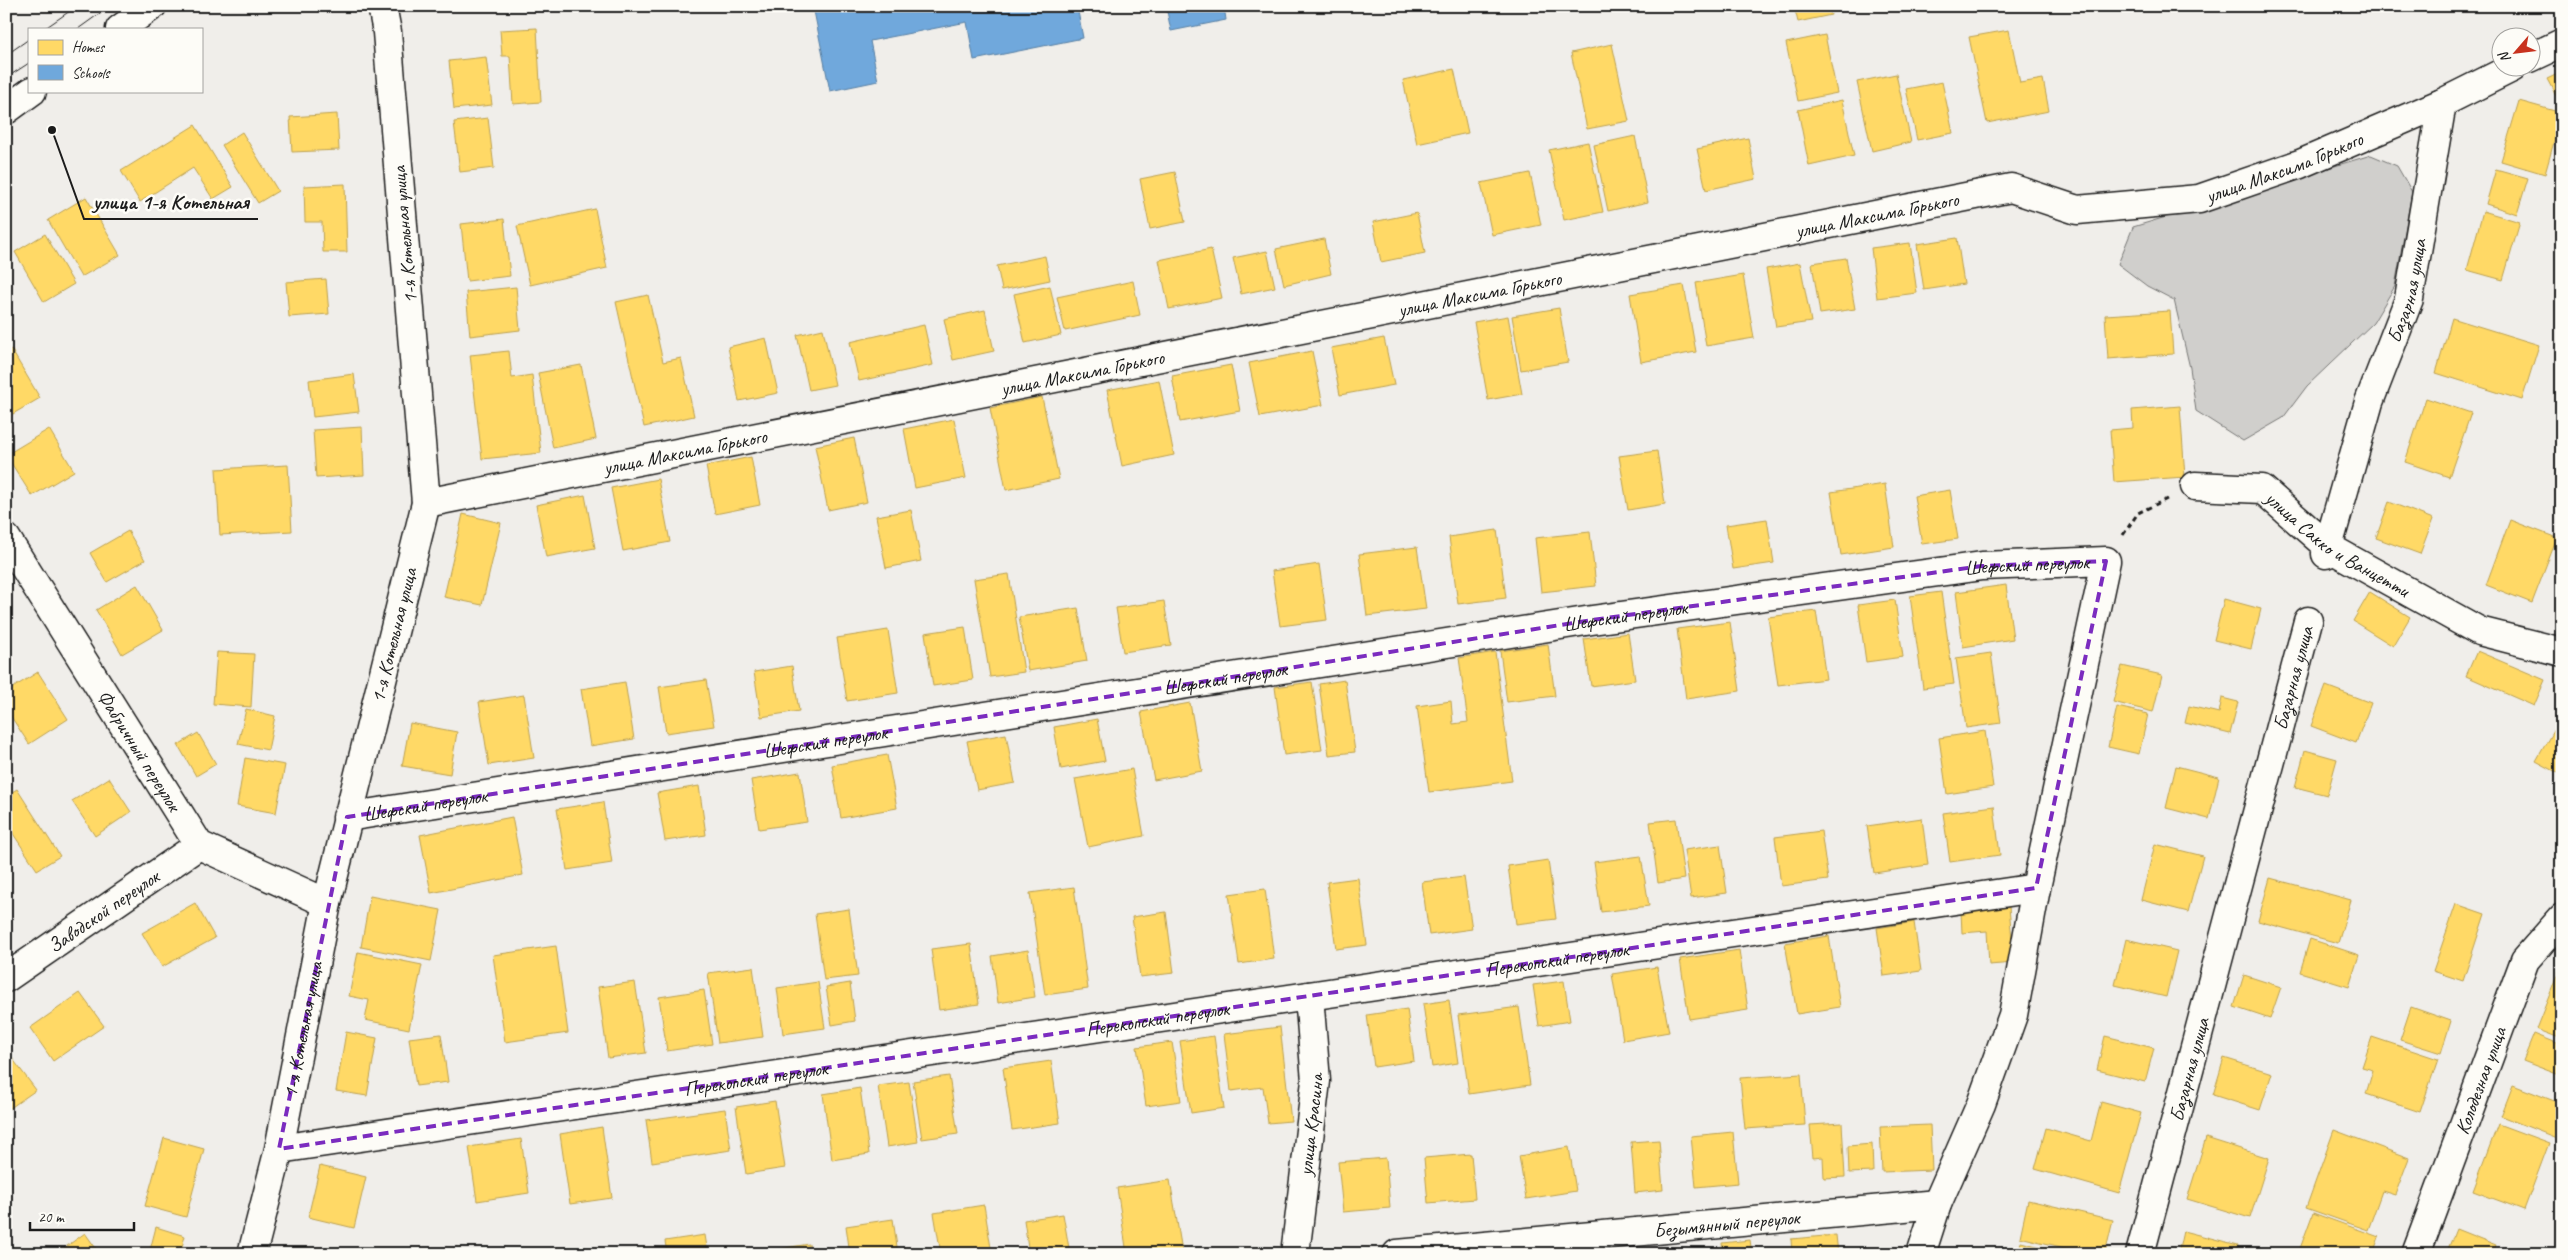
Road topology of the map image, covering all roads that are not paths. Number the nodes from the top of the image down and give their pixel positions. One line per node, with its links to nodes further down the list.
1 (152, 6): 3 (street)
2 (382, 6): 11 (street, 1-я Котельная улица)
3 (121, 28)
4 (2562, 43): 5 (street)
5 (2540, 53)
6 (2492, 78): 8 (street, улица Максима Горького)
7 (31, 92): 9 (street)
8 (2442, 103): 11 (street, улица Максима Горького); 13 (street, Базарная улица)
9 (6, 110)
10 (2195, 486): 13 (street, улица Сакко и Ванцетти)
11 (426, 503): 16 (street, 1-я Котельная улица)
12 (6, 538): 17 (street, Фабричный переулок)
13 (2327, 550): 15 (street, улица Сакко и Ванцетти)
14 (2308, 621): 29 (street, Базарная улица)
15 (2562, 652)
16 (346, 818): 18 (street, Шефский переулок); 19 (street, 1-я Котельная улица)
17 (199, 844): 19 (street); 21 (street, Заводской переулок)
18 (2036, 888): 22 (street, Перекопский переулок); 24 (street)
19 (326, 904): 23 (street, 1-я Котельная улица)
20 (2562, 918): 30 (street, Колодезная улица)
21 (6, 978)
22 (1309, 996): 23 (street, Перекопский переулок); 26 (street, улица Красина)
23 (279, 1149): 25 (street, 1-я Котельная улица)
24 (1937, 1204): 27 (street, Безымянный переулок); 28 (street)
25 (252, 1254)
26 (1295, 1254)
27 (1396, 1254)
28 (1921, 1254)
29 (2140, 1254)
30 (2416, 1254)

